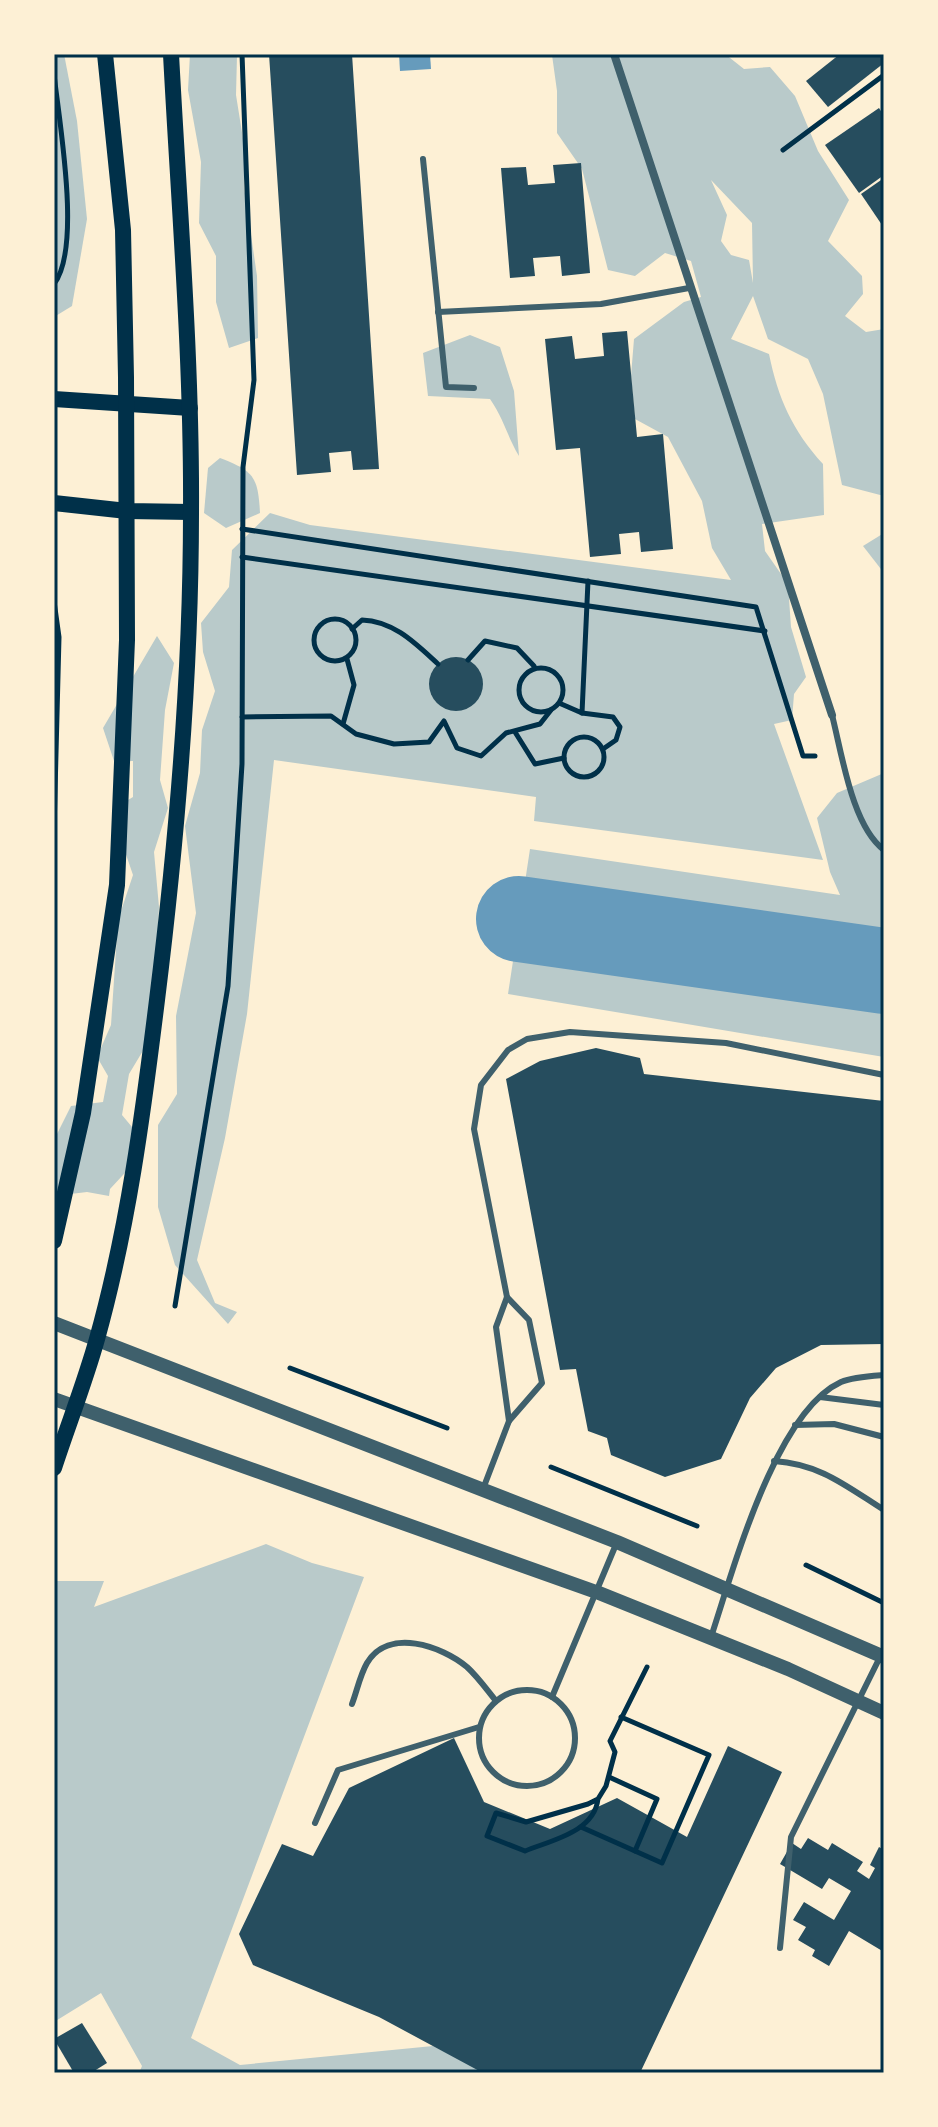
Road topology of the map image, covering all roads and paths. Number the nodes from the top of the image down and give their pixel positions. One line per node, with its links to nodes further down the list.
1 (105, 54): 14 (main road)
2 (171, 54): 15 (main road)
3 (242, 54): 19 (path)
4 (614, 54): 10 (street)
5 (54, 74): 9 (path)
6 (884, 75): 7 (path)
7 (783, 150)
8 (423, 159): 11 (lane)
9 (54, 284)
10 (689, 288): 11 (lane); 33 (street)
11 (438, 312): 12 (lane)
12 (474, 388)
13 (54, 399): 14 (main road)
14 (126, 405): 15 (main road); 17 (main road)
15 (190, 408): 18 (main road)
16 (54, 503): 17 (main road)
17 (127, 511): 18 (main road); 43 (main road)
18 (191, 512): 47 (main road)
19 (242, 529): 20 (path); 21 (path)
20 (242, 557): 23 (path); 34 (path)
21 (588, 581): 23 (path); 25 (path)
22 (54, 601): 40 (path)
23 (587, 606): 25 (path); 32 (path)
24 (352, 629): 26 (path); 26 (path); 28 (path)
25 (765, 631): 39 (path)
26 (347, 659): 35 (path)
27 (468, 660): 29 (path)
28 (438, 664)
29 (534, 666)
30 (559, 703): 31 (path); 31 (path); 32 (path)
31 (551, 710): 36 (path)
32 (582, 713): 37 (path)
33 (832, 715): 39 (lane)
34 (242, 717): 35 (path); 45 (path)
35 (343, 724): 36 (path)
36 (515, 732): 38 (path)
37 (603, 749): 38 (path); 38 (path)
38 (564, 758)
39 (843, 758): 41 (lane)
40 (54, 831)
41 (884, 850)
42 (884, 1075): 44 (lane)
43 (54, 1241)
44 (507, 1297): 54 (lane); 54 (lane)
45 (175, 1306)
46 (54, 1323): 47 (street)
47 (97, 1340): 52 (main road); 61 (street)
48 (290, 1368): 56 (path)
49 (883, 1375): 50 (lane)
50 (820, 1397): 53 (lane); 55 (lane)
51 (54, 1399): 52 (street)
52 (75, 1405): 60 (main road); 67 (street)
53 (884, 1405)
54 (509, 1421): 61 (lane)
55 (795, 1425): 57 (lane); 58 (lane)
56 (447, 1428)
57 (884, 1437)
58 (774, 1461): 62 (lane); 66 (lane)
59 (551, 1467): 63 (path)
60 (54, 1468)
61 (483, 1489): 64 (street)
62 (884, 1510)
63 (697, 1526)
64 (617, 1542): 66 (street); 67 (lane)
65 (806, 1565): 68 (path)
66 (727, 1589): 69 (lane); 70 (street)
67 (599, 1593): 69 (street); 72 (lane)
68 (884, 1603)
69 (711, 1637): 73 (street)
70 (883, 1656): 73 (lane)
71 (647, 1667): 77 (path)
72 (552, 1697): 74 (lane); 78 (lane)
73 (859, 1700): 76 (street); 84 (lane)
74 (496, 1701): 75 (lane); 78 (lane)
75 (352, 1704)
76 (884, 1713)
77 (621, 1717): 79 (path); 83 (path)
78 (479, 1727): 81 (lane)
79 (609, 1777): 80 (path); 83 (path)
80 (598, 1799): 82 (path); 82 (path)
81 (315, 1823)
82 (581, 1827): 83 (path)
83 (635, 1851)
84 (780, 1948)

